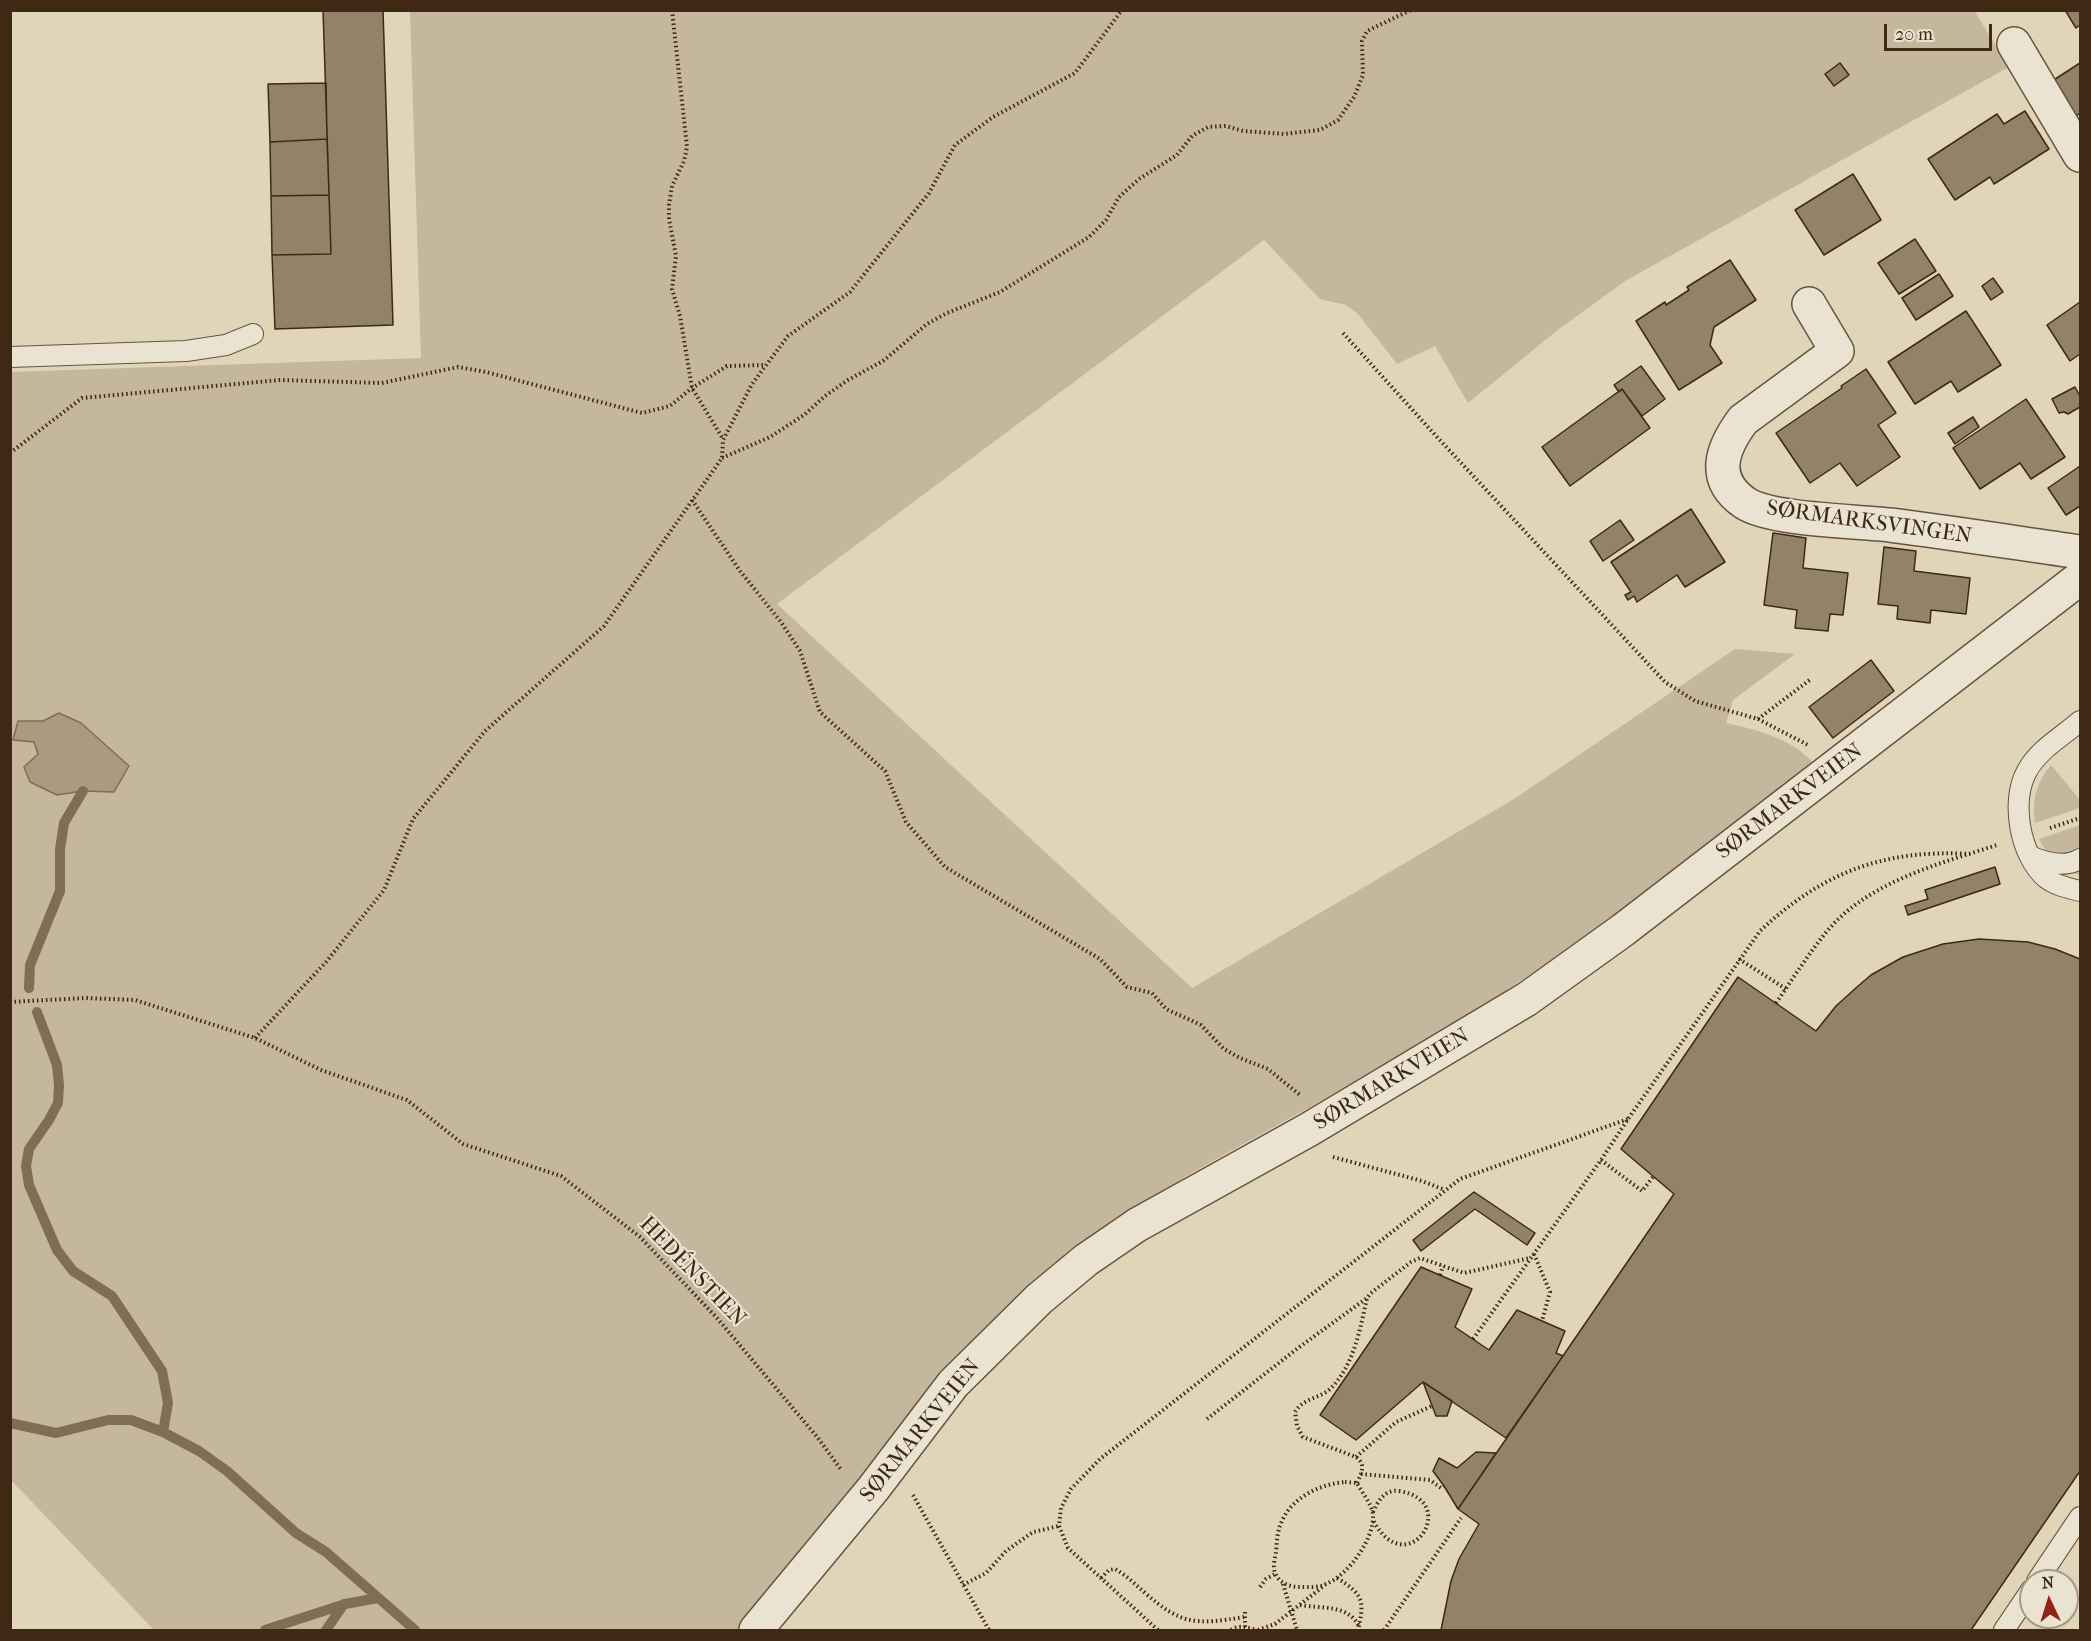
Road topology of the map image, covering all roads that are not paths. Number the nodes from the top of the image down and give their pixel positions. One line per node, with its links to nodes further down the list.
1 (2014, 44): 2 (street)
2 (2080, 155)
3 (1809, 304): 6 (street, SØRMARKSVINGEN)
4 (253, 334): 5 (lane)
5 (10, 357)
6 (2080, 552)
7 (2080, 578): 15 (street, SØRMARKVEIEN)
8 (2079, 727): 9 (lane)
9 (2030, 856): 10 (lane); 11 (lane)
10 (2080, 859)
11 (2080, 891)
12 (2080, 1517): 13 (lane)
13 (2045, 1569)
14 (2019, 1608): 16 (lane)
15 (756, 1630)
16 (2004, 1630)

